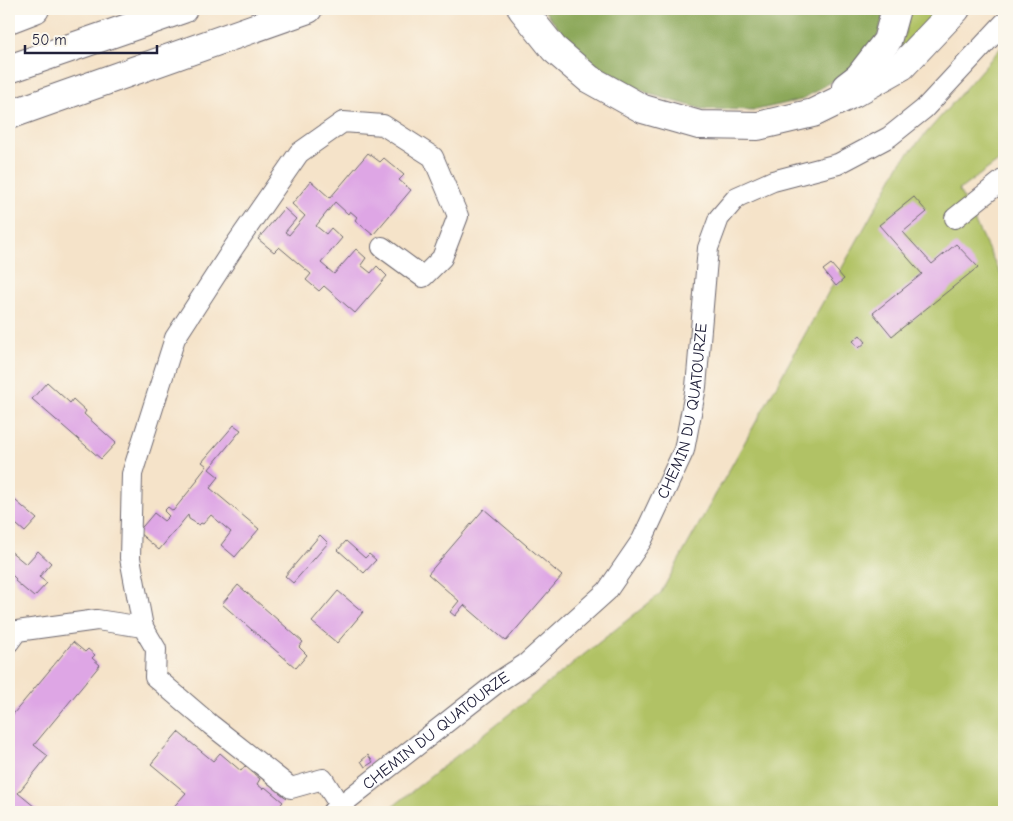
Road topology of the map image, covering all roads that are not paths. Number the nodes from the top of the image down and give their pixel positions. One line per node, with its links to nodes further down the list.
1 (36, 9): 7 (highway)
2 (183, 9): 9 (highway)
3 (308, 9): 11 (highway)
4 (522, 9): 10 (highway)
5 (896, 9): 10 (highway)
6 (956, 9): 10 (highway)
7 (9, 19)
8 (1004, 23): 17 (street, CHEMIN DU QUATOURZE)
9 (9, 69)
10 (813, 113)
11 (9, 116)
12 (1004, 179): 13 (street)
13 (955, 218)
14 (382, 247): 15 (street)
15 (143, 627): 16 (street); 17 (street)
16 (9, 642)
17 (336, 809)

